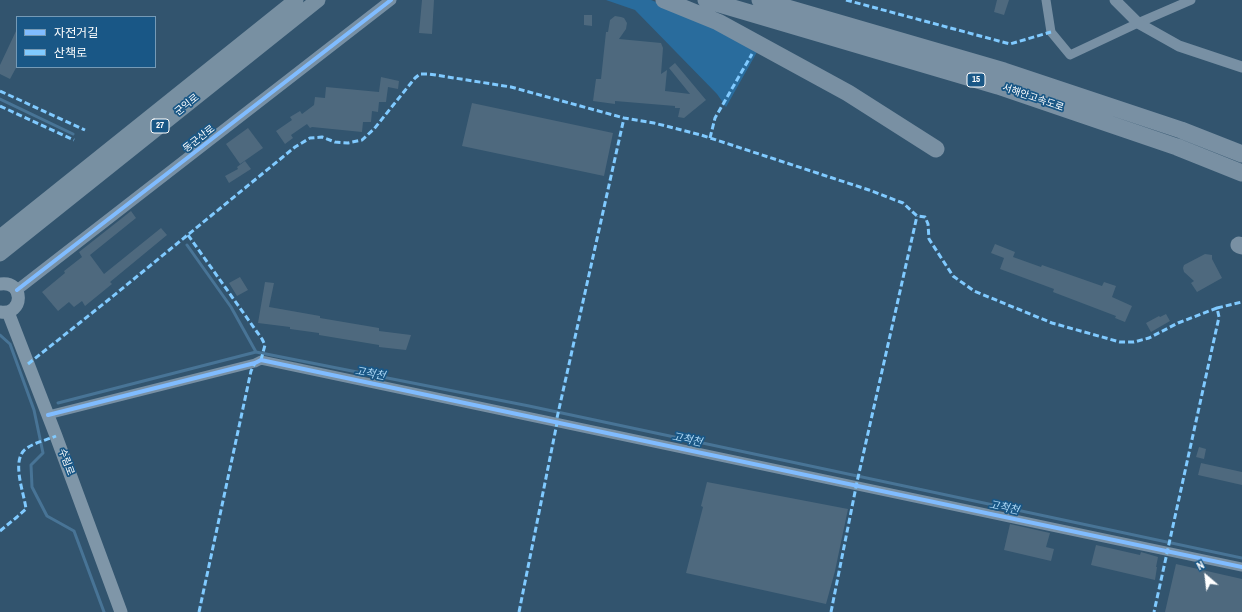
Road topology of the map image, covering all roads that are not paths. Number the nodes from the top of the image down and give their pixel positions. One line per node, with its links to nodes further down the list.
1 (296, 0): 15 (highway, 군익로 / 27)
2 (318, 0): 15 (highway, 군익로 / 27)
3 (391, 0): 17 (street, 동군산로)
4 (664, 0): 12 (highway)
5 (706, 0): 14 (highway, 서해안고속도로 / 15)
6 (760, 0): 13 (highway, 서해안고속도로 / 15)
7 (1046, 0): 10 (street)
8 (1115, 0): 10 (street)
9 (1191, 0): 10 (street)
10 (1138, 23): 11 (street)
11 (1242, 67)
12 (936, 148)
13 (1242, 154)
14 (1242, 173)
15 (1, 248)
16 (0, 284): 17 (main road)
17 (17, 290): 18 (main road)
18 (4, 312): 19 (main road, 수림로)
19 (48, 415): 20 (street); 21 (main road, 수림로)
20 (1242, 568)
21 (121, 612)

